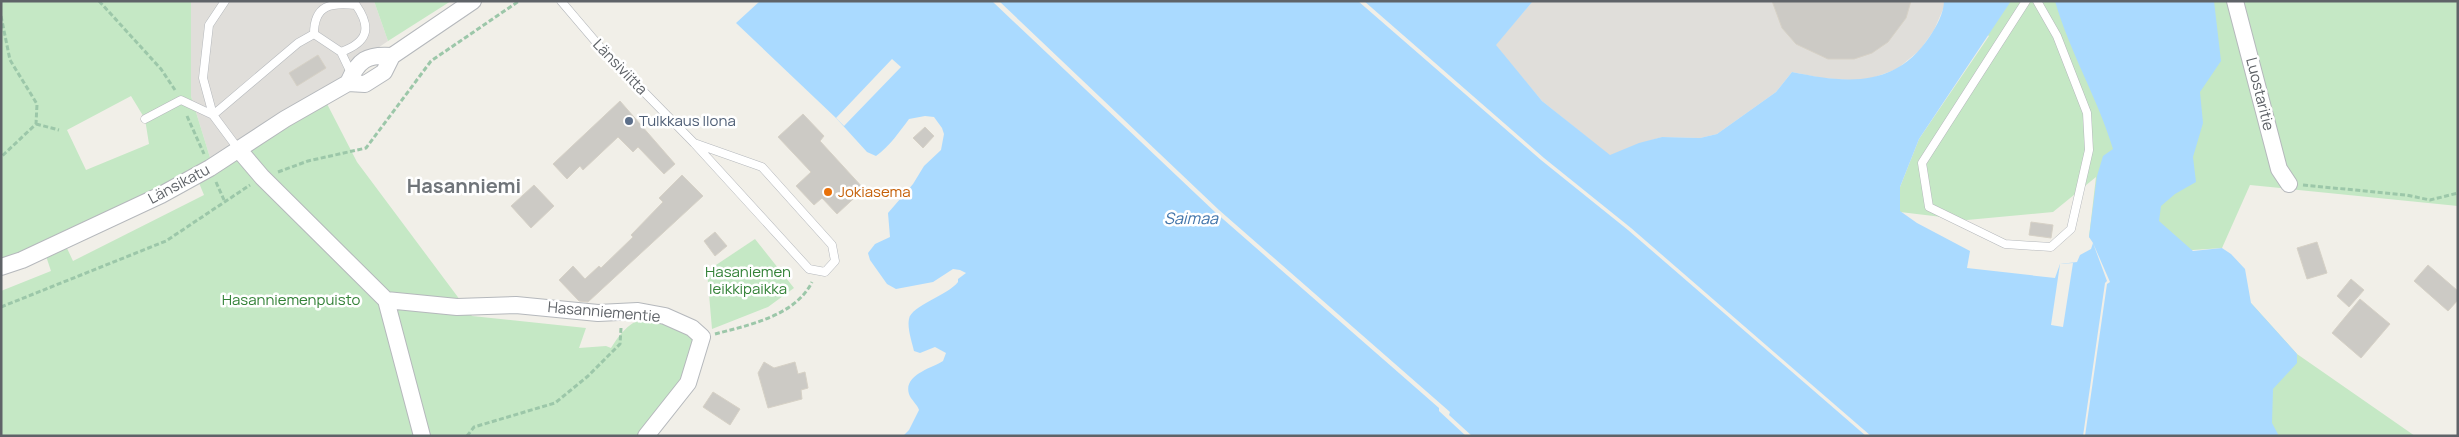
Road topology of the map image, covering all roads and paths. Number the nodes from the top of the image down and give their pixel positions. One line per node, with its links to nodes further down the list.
1 (225, 1): 12 (lane)
2 (473, 1): 11 (street, Länsikatu)
3 (520, 1): 19 (path)
4 (561, 1): 16 (lane, Länsiviitta)
5 (2026, 1): 6 (lane)
6 (2037, 1)
7 (2235, 1): 20 (street, Luostaritie)
8 (1, 16): 14 (path)
9 (314, 34): 10 (lane); 10 (lane); 12 (lane)
10 (341, 52): 11 (lane)
11 (350, 79): 17 (street, Länsikatu)
12 (212, 115): 13 (lane); 17 (lane)
13 (145, 119)
14 (36, 124): 15 (path); 18 (path)
15 (59, 130)
16 (694, 143): 23 (lane); 23 (lane, Länsiviitta)
17 (239, 150): 19 (street); 22 (street, Länsikatu)
18 (1, 157)
19 (262, 178): 24 (street); 25 (path)
20 (2288, 184): 21 (path)
21 (2458, 193)
22 (1, 267)
23 (816, 272): 26 (path)
24 (386, 300): 26 (street, Hasanniementie); 28 (street)
25 (1, 307)
26 (702, 337): 30 (street)
27 (620, 344): 29 (path)
28 (422, 436)
29 (467, 436)
30 (646, 436)

